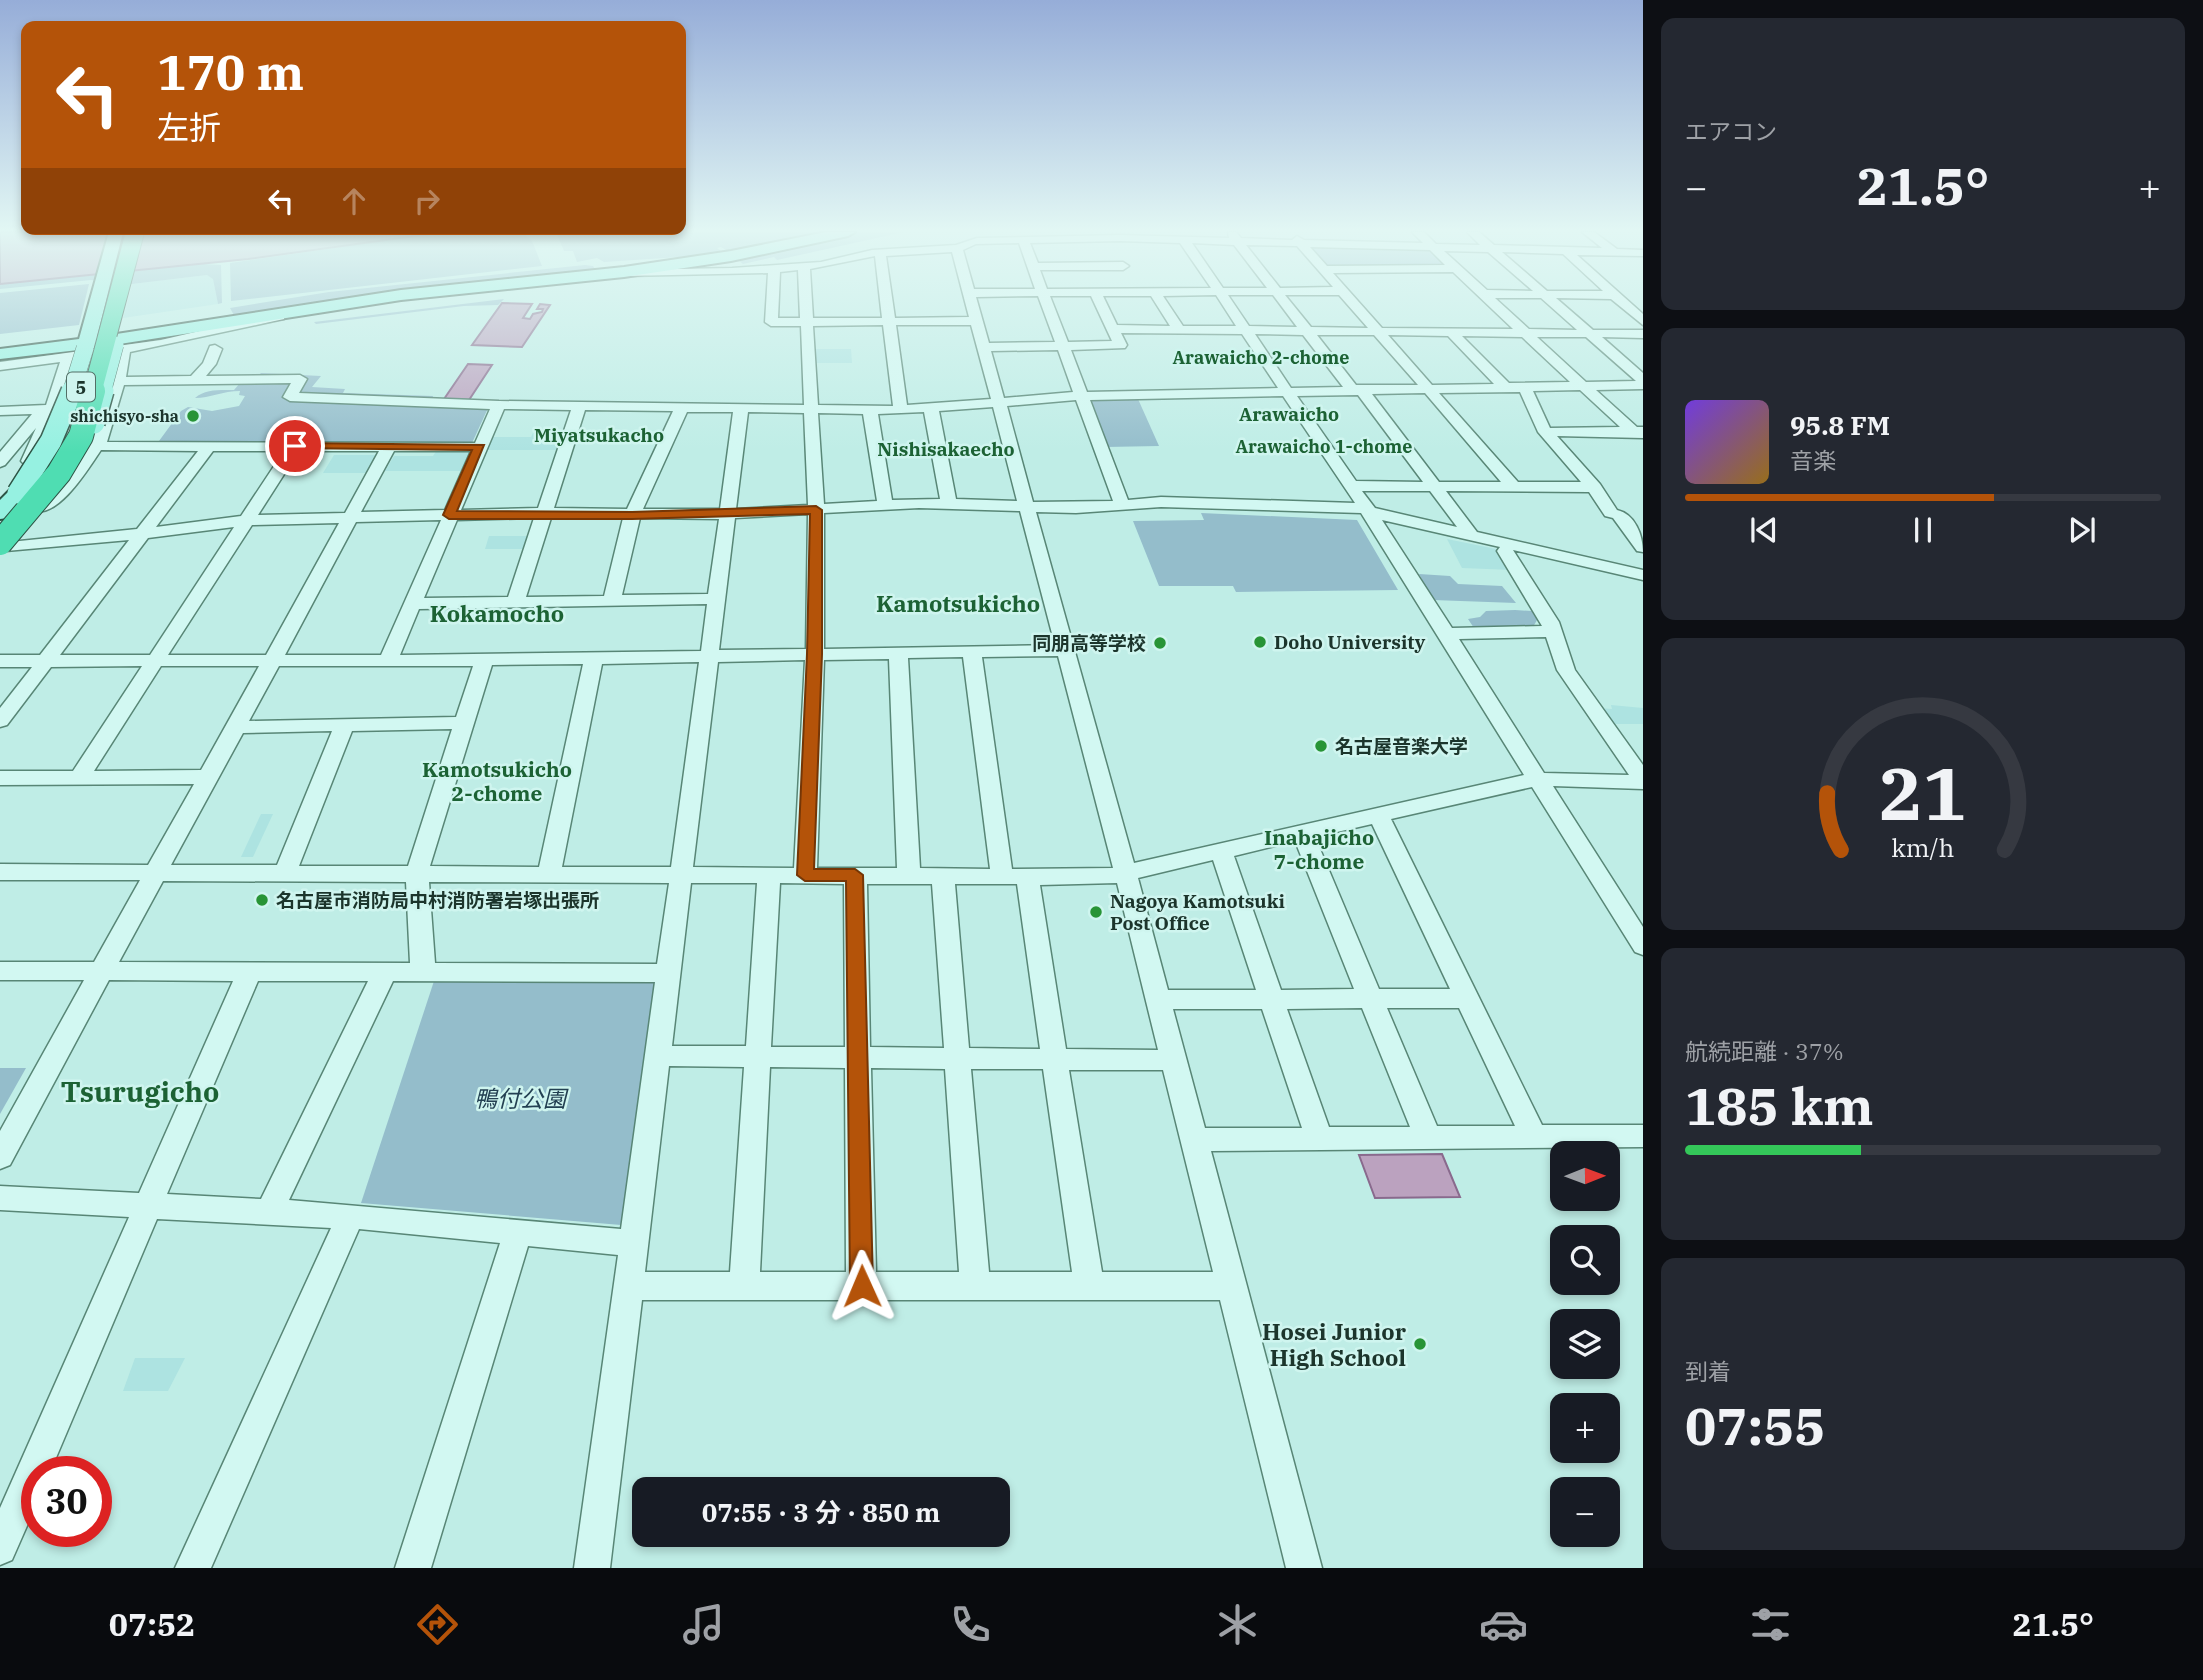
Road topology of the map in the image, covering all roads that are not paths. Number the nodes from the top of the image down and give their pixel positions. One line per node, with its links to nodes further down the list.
1 (96, 305): 34 (main road)
2 (103, 305): 80 (highway, 5)
3 (116, 305): 93 (highway, 5, bridge)
4 (124, 305): 33 (main road)
5 (331, 305): 19 (main road)
6 (772, 305): 22 (street)
7 (805, 305): 22 (street)
8 (888, 305): 23 (street)
9 (973, 305): 20 (street)
10 (1048, 305): 36 (street)
11 (1102, 305): 24 (street)
12 (1164, 305): 25 (street)
13 (1228, 305): 26 (street)
14 (1286, 305): 27 (street)
15 (1355, 305): 28 (street)
16 (1494, 305): 30 (street)
17 (1556, 305): 31 (street)
18 (1626, 305): 21 (street)
19 (312, 308): 33 (main road); 39 (street)
20 (977, 321): 23 (street); 35 (street)
21 (1643, 321)
22 (806, 322): 23 (street); 57 (street)
23 (890, 322): 60 (street)
24 (1113, 329): 25 (street); 36 (street)
25 (1179, 330): 26 (street)
26 (1244, 330): 27 (street); 48 (street)
27 (1305, 331): 28 (street); 47 (street)
28 (1378, 332): 29 (street); 46 (street)
29 (1451, 332): 30 (street); 44 (street)
30 (1525, 333): 31 (street); 43 (street)
31 (1589, 334): 32 (street); 42 (street)
32 (1643, 334)
33 (116, 341): 34 (main road); 75 (main road, bridge)
34 (85, 345): 38 (main road); 80 (main road, bridge)
35 (984, 346): 36 (street); 50 (street)
36 (1063, 346): 49 (street)
37 (215, 349): 41 (street)
38 (0, 354)
39 (0, 366)
40 (116, 380): 41 (street); 51 (street); 55 (street)
41 (195, 380): 52 (street)
42 (1643, 383): 43 (street)
43 (1582, 385): 45 (street); 63 (street)
44 (1504, 386): 45 (street); 46 (street)
45 (1524, 386): 62 (street)
46 (1426, 387): 47 (street); 73 (street)
47 (1355, 388): 48 (street); 72 (street)
48 (1285, 390): 49 (street); 71 (street)
49 (1079, 396): 50 (street); 78 (street)
50 (999, 402): 58 (street); 79 (street)
51 (112, 405): 55 (street); 65 (street)
52 (499, 405): 53 (street); 68 (street)
53 (579, 406): 54 (street); 83 (street)
54 (682, 407): 56 (street); 87 (street)
55 (48, 408): 61 (street); 69 (street); 70 (street)
56 (741, 408): 57 (street); 84 (street)
57 (809, 408): 59 (street); 81 (street)
58 (931, 409): 60 (street); 77 (street)
59 (870, 410): 60 (street); 76 (street)
60 (901, 410)
61 (0, 411)
62 (1545, 432): 63 (street); 74 (street)
63 (1640, 434)
64 (210, 445): 65 (street); 66 (street); 91 (street)
65 (97, 446): 75 (street)
66 (295, 446): 67 (street); 89 (street)
67 (389, 447): 68 (street); 90 (street)
68 (480, 447): 85 (street)
69 (28, 463): 70 (street); 80 (street)
70 (0, 464)
71 (1351, 486): 72 (street); 82 (street)
72 (1436, 486): 73 (street); 92 (street)
73 (1514, 487): 74 (street)
74 (1594, 487): 86 (street)
75 (45, 501): 93 (main road)
76 (885, 504): 77 (street); 81 (street)
77 (949, 504): 79 (street)
78 (1122, 505): 79 (street); 82 (street)
79 (1028, 508): 103 (street)
80 (6, 509)
81 (816, 510): 84 (street); 106 (street)
82 (1367, 510): 92 (street); 102 (street)
83 (544, 513): 85 (street); 87 (street); 99 (street)
84 (727, 514): 87 (street); 97 (street)
85 (449, 515): 90 (street); 100 (street)
86 (1619, 515): 88 (street); 94 (street)
87 (632, 516): 98 (street)
88 (1643, 516)
89 (247, 520): 90 (street); 91 (street); 109 (street)
90 (349, 520): 114 (street)
91 (145, 531): 93 (street); 112 (street)
92 (1471, 535): 95 (street)
93 (2, 547)
94 (1643, 547)
95 (1643, 575)
96 (1643, 581): 101 (street)
97 (717, 599): 98 (street); 107 (street)
98 (612, 601): 99 (street)
99 (515, 602): 100 (street)
100 (412, 604): 113 (street)
101 (1551, 631): 102 (street); 123 (street)
102 (1444, 634): 122 (street)
103 (1065, 650): 104 (street); 137 (street)
104 (972, 651): 105 (street); 139 (street)
105 (898, 652): 106 (street); 136 (street)
106 (814, 654): 107 (street); 134 (street)
107 (710, 656): 108 (street); 132 (street)
108 (594, 658): 110 (street); 131 (street)
109 (154, 660): 112 (street); 114 (street); 121 (street)
110 (484, 660): 113 (street); 116 (street)
111 (0, 661): 112 (street)
112 (46, 661): 115 (street)
113 (387, 661): 114 (street)
114 (271, 662): 118 (street)
115 (0, 721)
116 (464, 723): 117 (street); 130 (street)
117 (344, 726): 118 (street); 128 (street)
118 (235, 727): 119 (street)
119 (208, 777): 121 (street); 127 (street)
120 (0, 778): 121 (street)
121 (79, 778)
122 (1537, 779): 123 (street); 124 (street); 140 (street)
123 (1643, 781)
124 (1379, 816): 125 (street); 147 (street)
125 (1303, 834): 126 (street); 148 (street)
126 (1222, 853): 137 (street); 150 (street)
127 (156, 870): 128 (street); 129 (street); 141 (street)
128 (286, 871): 130 (street)
129 (0, 872)
130 (417, 872): 131 (street); 143 (street)
131 (549, 873): 132 (street)
132 (681, 874): 133 (street); 146 (street)
133 (769, 874): 134 (street); 152 (street)
134 (805, 875): 135 (street)
135 (855, 875): 136 (street); 153 (street)
136 (909, 875): 138 (street)
137 (1126, 875): 139 (street); 149 (street)
138 (943, 876): 139 (street); 154 (street)
139 (1014, 876): 155 (street)
140 (1643, 946)
141 (102, 970): 144 (street); 145 (street); 162 (street)
142 (386, 970): 143 (street); 145 (street); 165 (street)
143 (423, 970): 146 (street)
144 (0, 971)
145 (250, 971): 164 (street)
146 (668, 973): 151 (street)
147 (1467, 998): 148 (street); 159 (street)
148 (1371, 999): 150 (street); 158 (street)
149 (1158, 1000): 150 (street); 156 (street)
150 (1272, 1000): 160 (street)
151 (657, 1056): 152 (street); 168 (street)
152 (760, 1056): 153 (street); 170 (street)
153 (858, 1057): 154 (street); 171 (street)
154 (957, 1058): 155 (street); 172 (street)
155 (1055, 1059): 156 (street); 173 (street)
156 (1173, 1060): 161 (street)
157 (1643, 1136): 159 (street)
158 (1428, 1138): 159 (street); 160 (street)
159 (1535, 1138)
160 (1319, 1139): 161 (street)
161 (1194, 1140): 174 (street)
162 (0, 1157)
163 (0, 1198): 164 (street)
164 (149, 1206): 165 (street); 175 (street)
165 (269, 1212): 166 (street)
166 (352, 1216): 167 (street); 176 (street)
167 (518, 1231): 168 (street); 177 (street)
168 (634, 1243): 169 (street)
169 (628, 1286): 170 (street); 178 (street)
170 (744, 1286): 171 (street)
171 (862, 1286): 172 (street)
172 (975, 1286): 173 (street)
173 (1089, 1286): 174 (street)
174 (1231, 1286): 179 (street)
175 (0, 1548)
176 (193, 1568)
177 (413, 1568)
178 (592, 1568)
179 (1304, 1568)

